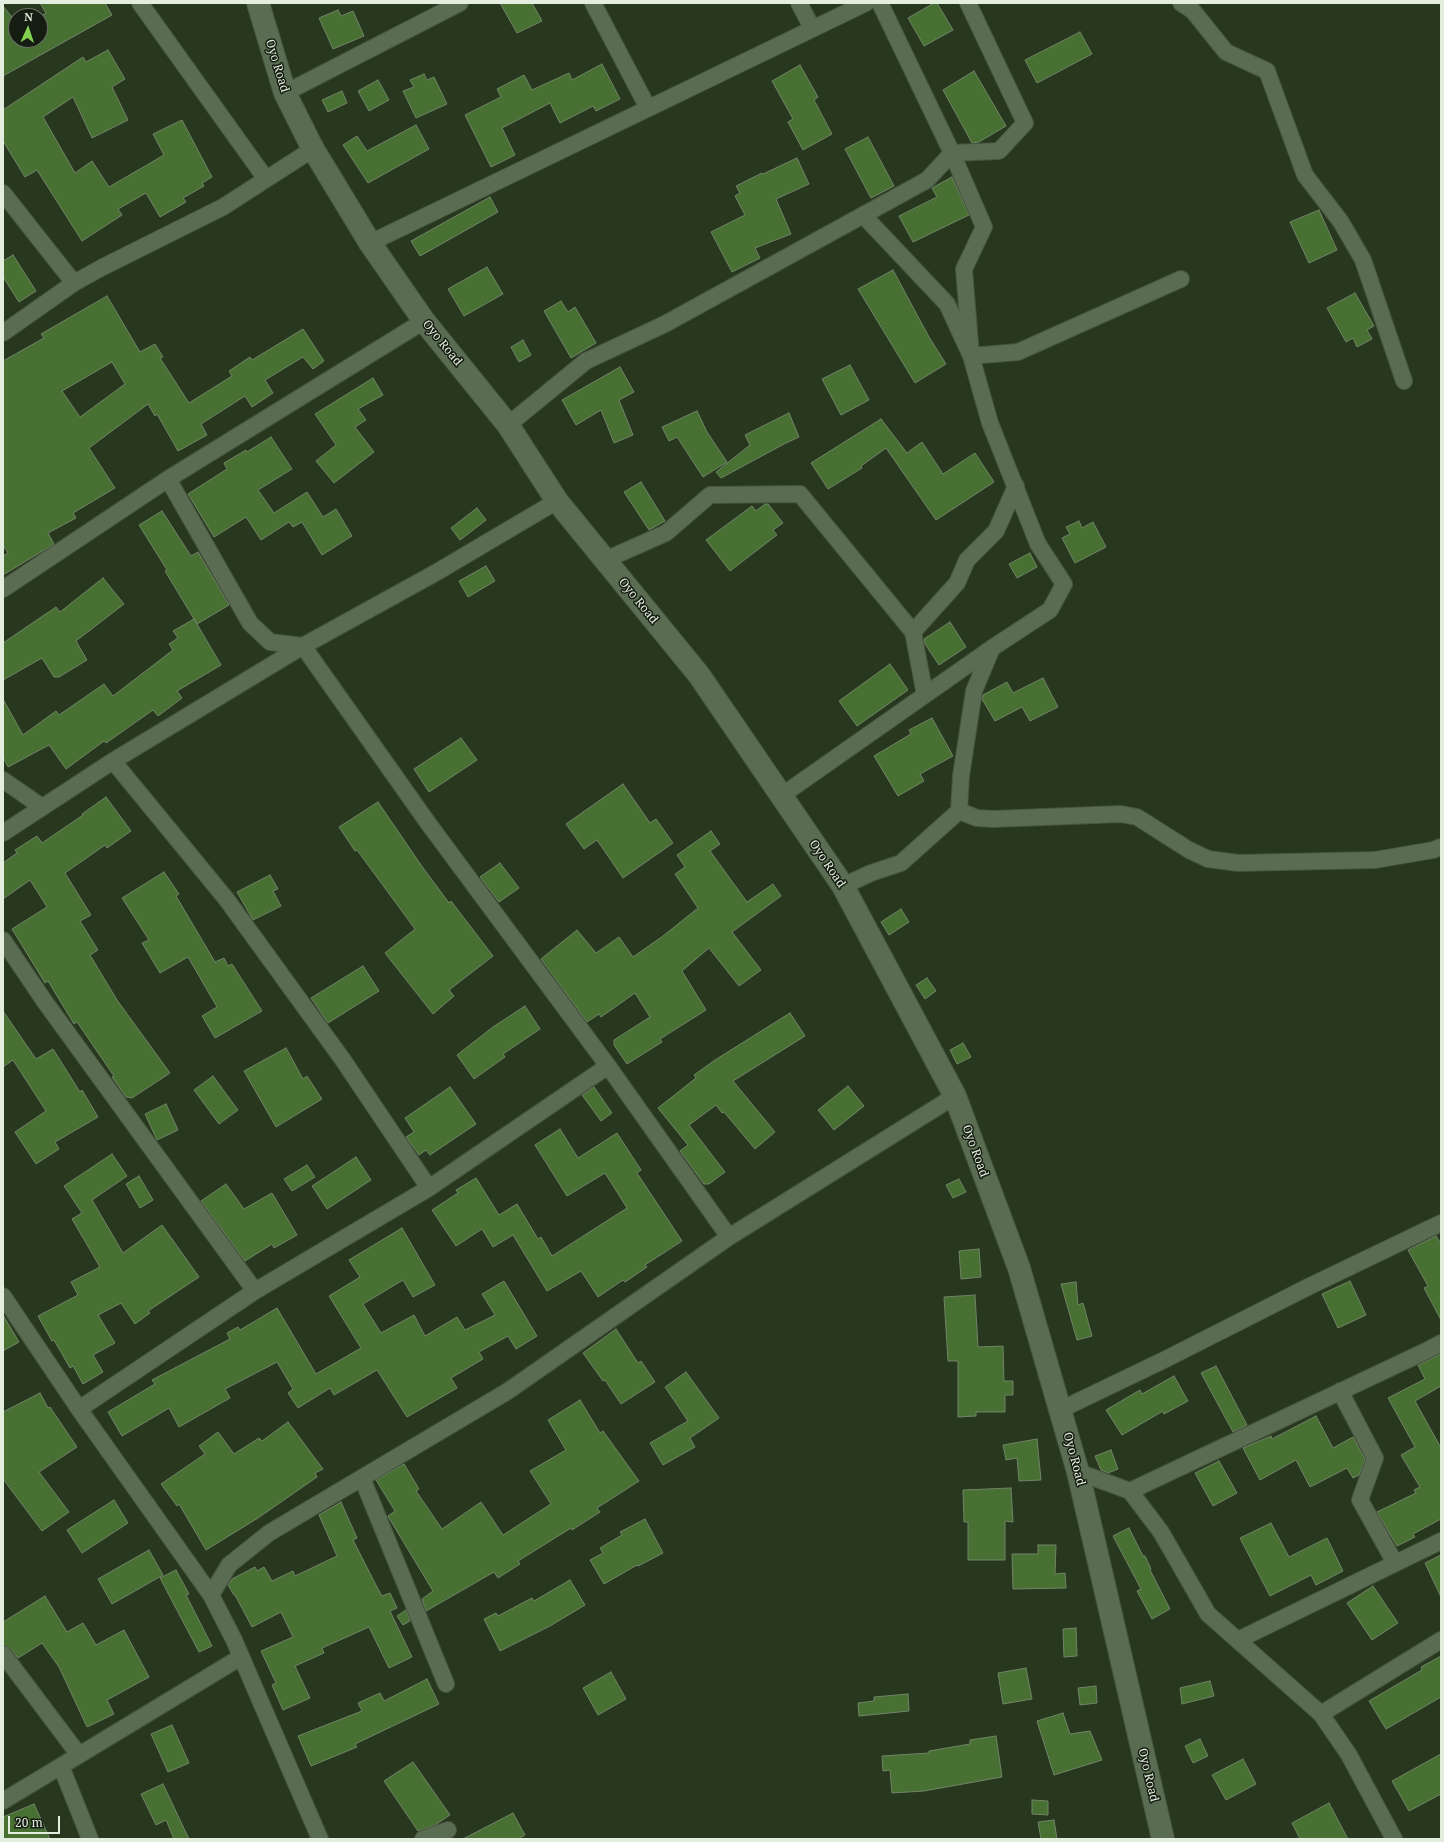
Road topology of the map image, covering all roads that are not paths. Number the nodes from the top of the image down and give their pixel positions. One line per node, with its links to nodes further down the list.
1 (140, 3): 15 (street)
2 (258, 3): 11 (street, Oyo Road)
3 (460, 3): 11 (street)
4 (593, 3): 12 (street)
5 (799, 3): 10 (street)
6 (866, 3): 10 (street)
7 (880, 3): 14 (street)
8 (968, 3): 14 (street)
9 (1181, 3): 24 (street)
10 (813, 27): 12 (street)
11 (285, 93): 13 (street, Oyo Road)
12 (648, 108): 18 (street)
13 (313, 149): 15 (street); 18 (street, Oyo Road)
14 (952, 153): 17 (street); 23 (street)
15 (266, 180): 20 (street)
16 (3, 193): 20 (street)
17 (863, 215): 23 (street); 25 (street)
18 (370, 243): 21 (street, Oyo Road)
19 (1181, 279): 23 (street)
20 (74, 283): 22 (street)
21 (424, 321): 25 (street, Oyo Road); 26 (street)
22 (3, 333)
23 (971, 356): 27 (street)
24 (1404, 381)
25 (508, 425): 28 (street, Oyo Road)
26 (168, 479): 30 (street); 32 (street)
27 (1016, 486): 31 (street); 33 (street)
28 (558, 501): 29 (street, Oyo Road); 32 (street)
29 (605, 560): 31 (street); 37 (street, Oyo Road)
30 (4, 586)
31 (913, 632): 34 (street)
32 (303, 646): 35 (street); 44 (street)
33 (992, 648): 34 (street); 39 (street)
34 (925, 695): 37 (street)
35 (113, 761): 38 (street); 46 (street)
36 (3, 780): 38 (street)
37 (781, 796): 42 (street, Oyo Road)
38 (42, 807): 40 (street)
39 (959, 811): 41 (street); 42 (street)
40 (3, 834)
41 (1441, 846)
42 (843, 886): 45 (street, Oyo Road)
43 (3, 940): 49 (street)
44 (608, 1066): 46 (street); 48 (street)
45 (955, 1096): 48 (street); 54 (street, Oyo Road)
46 (429, 1188): 49 (street)
47 (1441, 1223): 54 (street)
48 (729, 1237): 56 (street)
49 (254, 1291): 53 (street)
50 (3, 1296): 53 (street)
51 (1441, 1343): 52 (street)
52 (1340, 1391): 57 (street); 59 (street)
53 (80, 1409): 60 (street)
54 (1060, 1410): 55 (street, Oyo Road)
55 (1078, 1472): 57 (street); 74 (street, Oyo Road)
56 (362, 1478): 60 (street); 65 (street)
57 (1130, 1491): 61 (street)
58 (1441, 1540): 59 (street)
59 (1395, 1563): 61 (street)
60 (211, 1595): 64 (street)
61 (1238, 1640): 66 (street)
62 (1441, 1640): 66 (street)
63 (3, 1654): 67 (street)
64 (241, 1657): 67 (street); 72 (street)
65 (446, 1684)
66 (1320, 1714): 75 (street)
67 (79, 1755): 68 (street)
68 (61, 1766): 69 (street); 71 (street)
69 (3, 1801)
70 (448, 1830): 73 (street)
71 (90, 1839)
72 (320, 1839)
73 (423, 1839)
74 (1163, 1839)
75 (1394, 1839)

